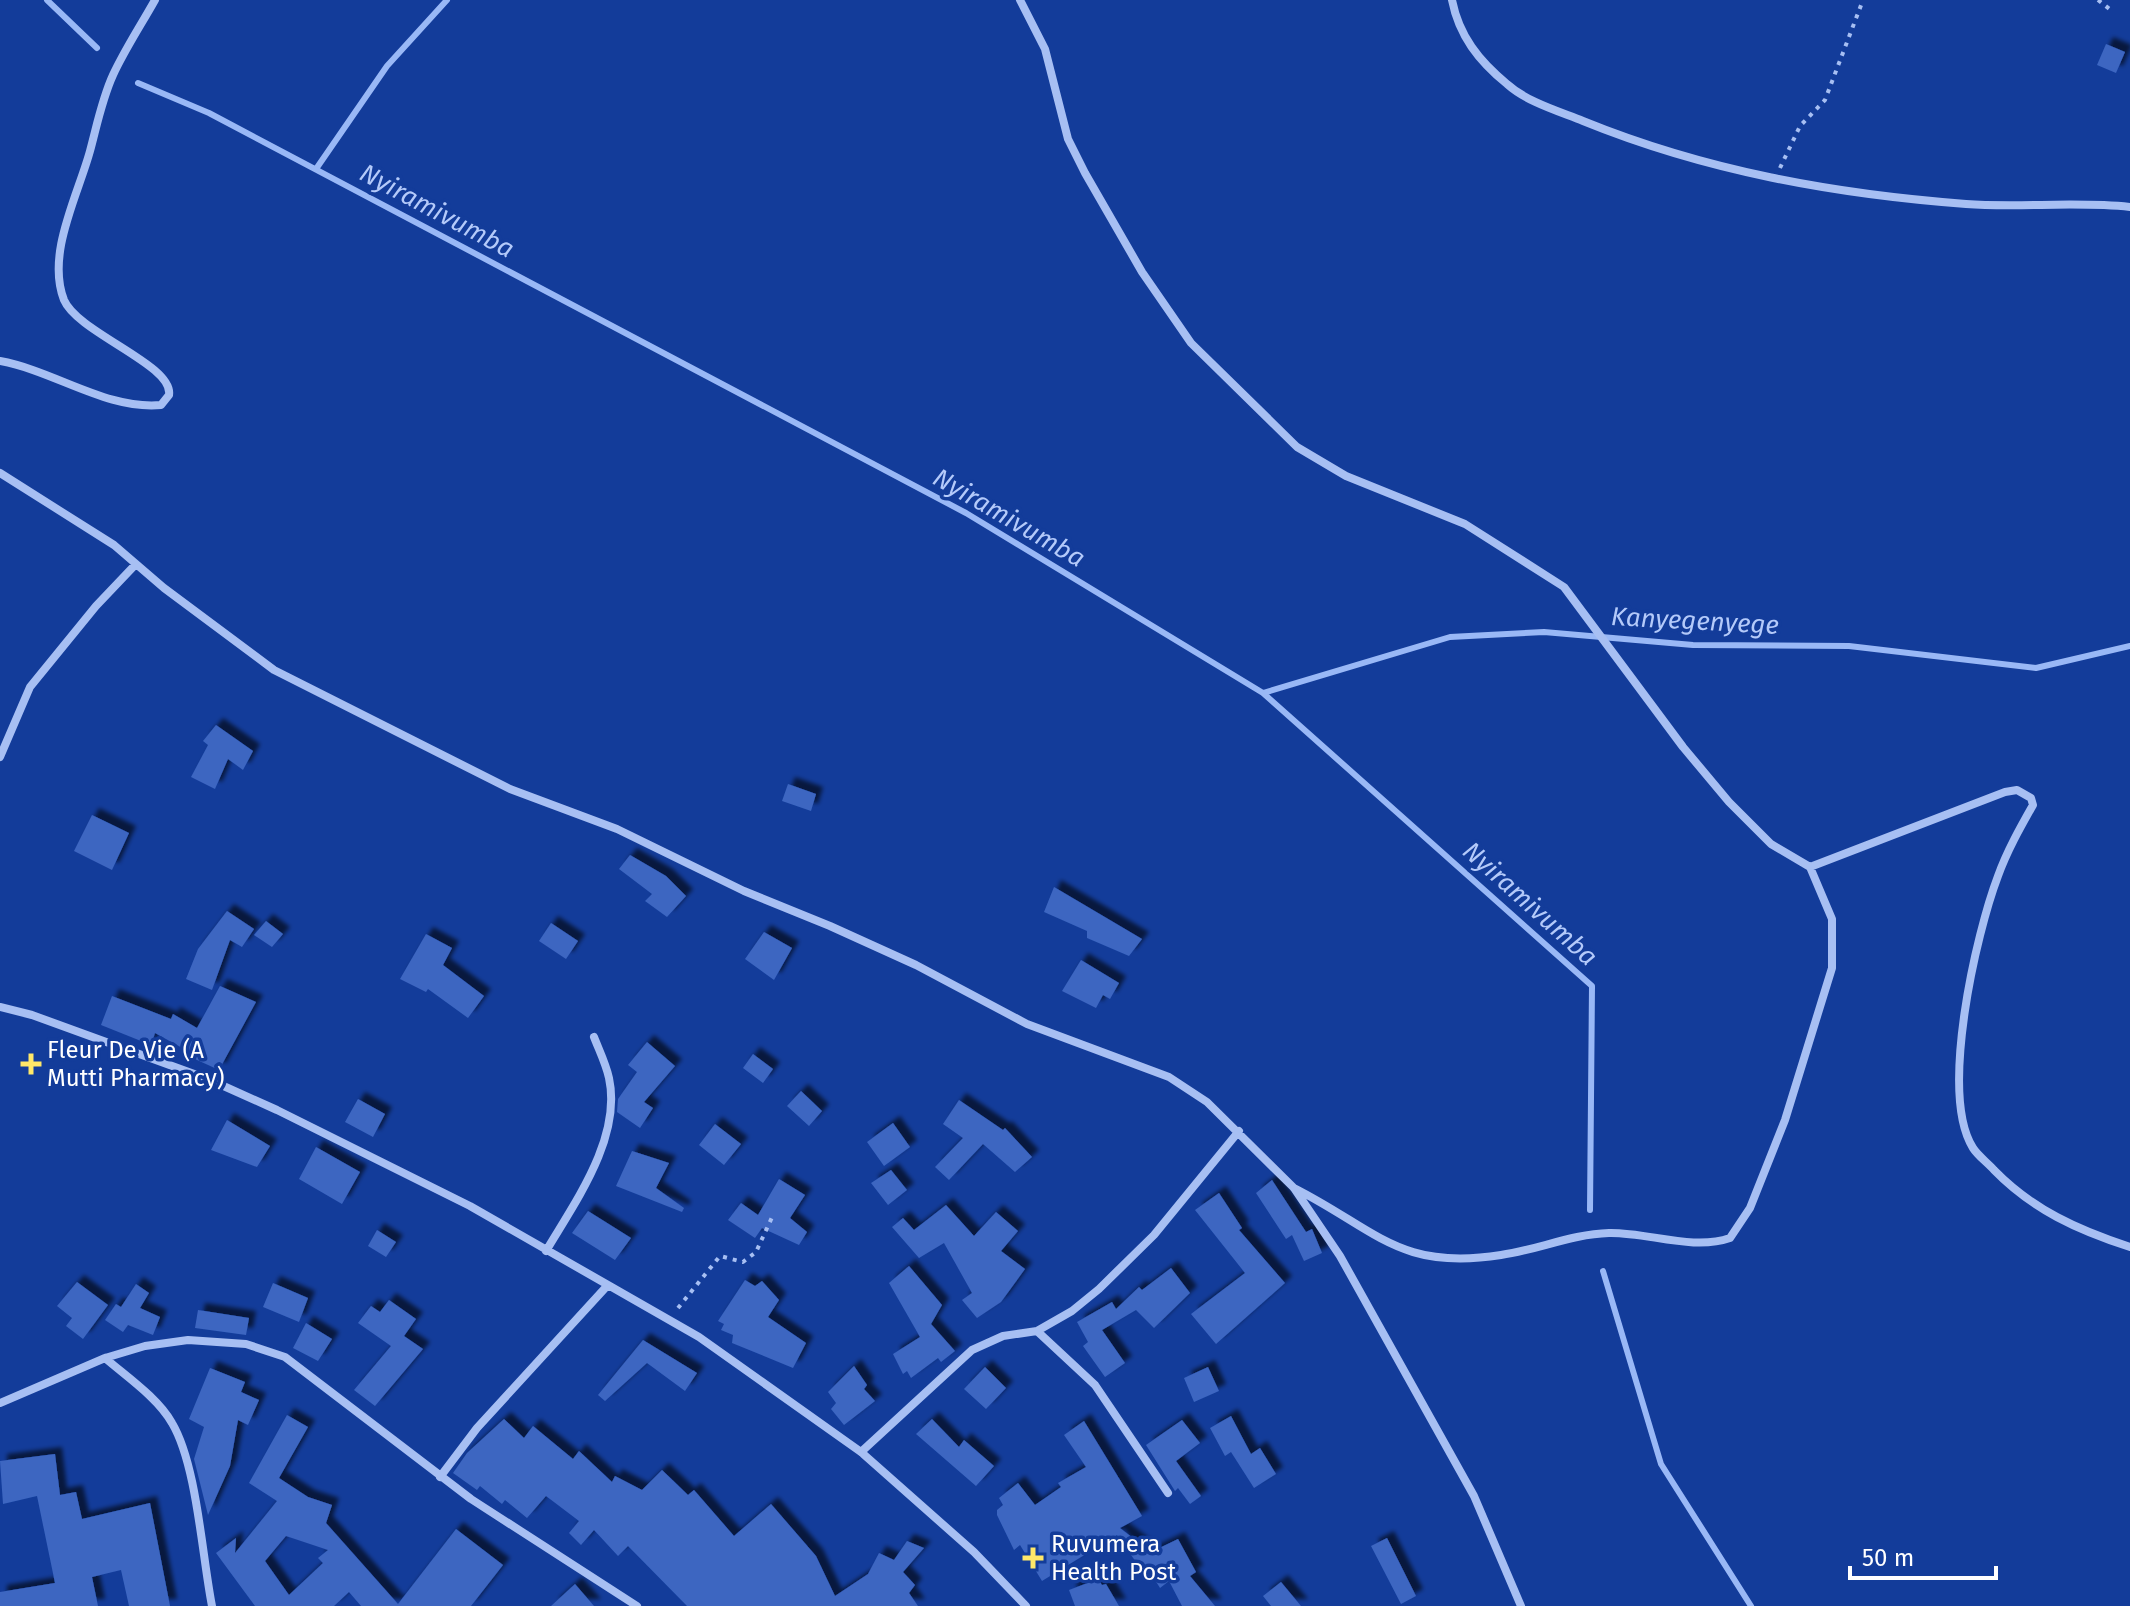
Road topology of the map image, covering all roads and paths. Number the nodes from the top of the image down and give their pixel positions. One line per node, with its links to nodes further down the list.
1 (155, 0): 9 (street)
2 (1020, 0): 13 (street)
3 (1452, 0): 7 (street)
4 (1863, 0): 7 (path)
5 (2098, 0): 6 (path)
6 (2112, 11)
7 (1776, 180): 8 (street)
8 (2130, 207)
9 (0, 361)
10 (0, 473): 11 (street)
11 (135, 565): 12 (street); 16 (street)
12 (0, 757)
13 (1810, 867): 17 (street); 19 (street)
14 (0, 1007): 20 (street)
15 (594, 1037): 20 (street)
16 (1239, 1131): 17 (street); 23 (street)
17 (1294, 1188): 32 (street)
18 (774, 1213): 22 (path)
19 (2130, 1247)
20 (546, 1251): 21 (street)
21 (607, 1286): 22 (street); 27 (street)
22 (656, 1314): 26 (street)
23 (1037, 1331): 26 (street); 28 (street)
24 (105, 1358): 25 (street); 27 (street); 29 (street)
25 (0, 1403)
26 (861, 1452): 31 (street)
27 (440, 1477): 30 (street)
28 (1168, 1493)
29 (212, 1606)
30 (637, 1606)
31 (1026, 1606)
32 (1521, 1606)

